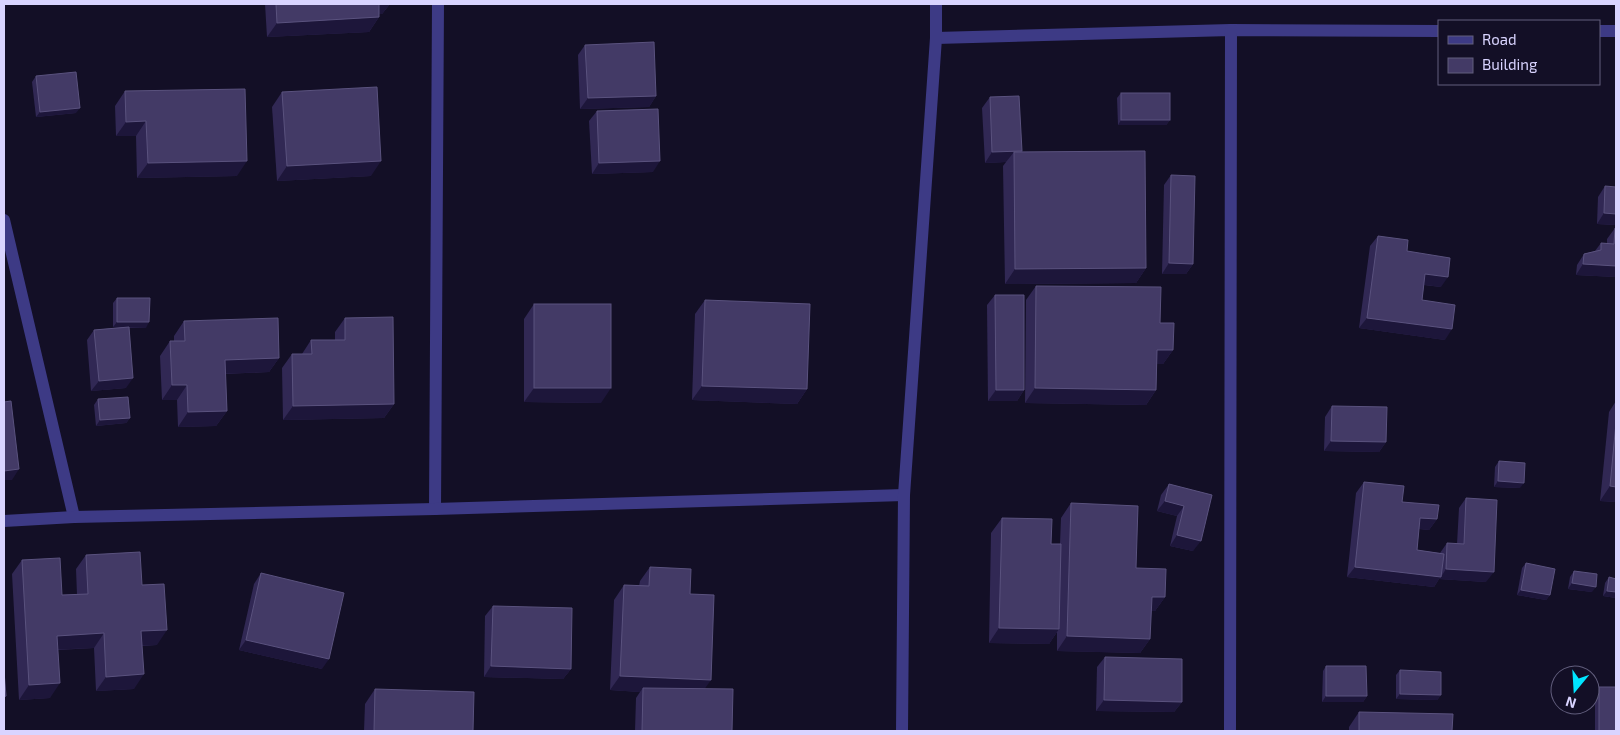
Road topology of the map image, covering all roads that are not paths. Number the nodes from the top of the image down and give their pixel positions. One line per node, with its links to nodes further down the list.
1 (438, 4): 10 (street)
2 (936, 4): 7 (street)
3 (1231, 30): 4 (street); 7 (street); 14 (street)
4 (1438, 31)
5 (1600, 31): 6 (street)
6 (1616, 31)
7 (936, 38): 9 (street)
8 (4, 220): 11 (street)
9 (904, 495): 10 (street); 13 (street)
10 (435, 509): 11 (street)
11 (74, 516): 12 (street)
12 (4, 521)
13 (902, 731)
14 (1230, 731)

